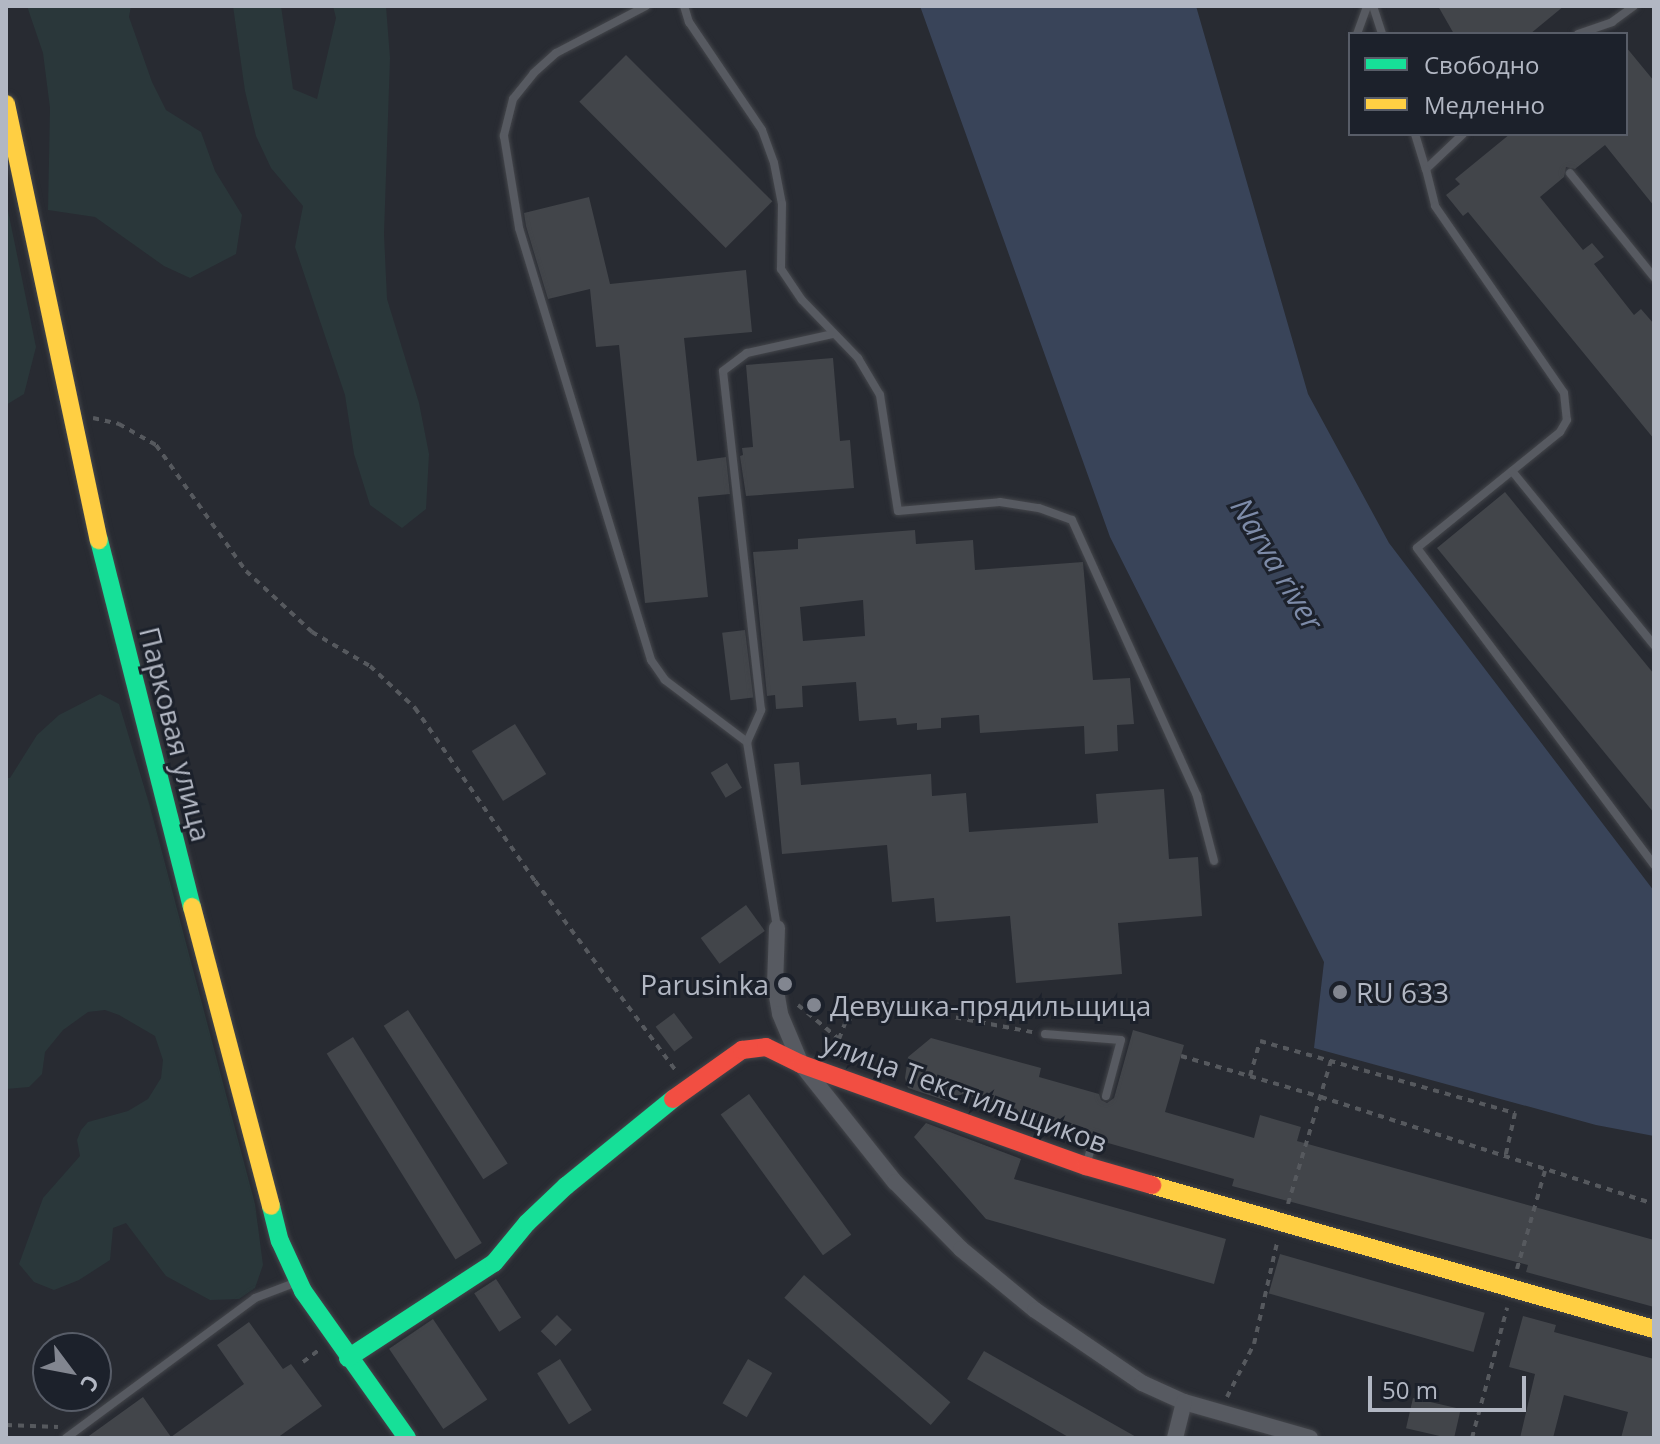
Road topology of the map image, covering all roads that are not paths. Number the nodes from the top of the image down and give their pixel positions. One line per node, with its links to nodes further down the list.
1 (646, 6): 18 (lane)
2 (684, 6): 15 (lane)
3 (1367, 6): 6 (lane)
4 (1373, 6): 7 (lane)
5 (1634, 6): 8 (lane)
6 (1358, 32)
7 (1381, 32)
8 (1584, 32)
9 (6, 104): 27 (street, Парковая улица)
10 (1416, 136): 12 (lane)
11 (1461, 136): 12 (lane)
12 (1426, 169): 16 (lane)
13 (1570, 173): 14 (lane)
14 (1654, 277)
15 (833, 334): 18 (lane); 19 (lane)
16 (1512, 471): 17 (lane); 20 (lane)
17 (1654, 645)
18 (747, 742): 21 (lane)
19 (1214, 861)
20 (1654, 865)
21 (777, 928): 23 (street)
22 (1045, 1034): 24 (lane)
23 (801, 1064): 26 (street, улица Текстильщиков); 29 (street, улица Текстильщиков); 30 (street)
24 (1106, 1096)
25 (1094, 1139): 26 (lane)
26 (1086, 1166): 28 (street, улица Текстильщиков)
27 (298, 1282): 29 (street, Парковая улица); 32 (lane)
28 (1654, 1329)
29 (348, 1358): 31 (street, Парковая улица)
30 (1184, 1402): 33 (street); 34 (street)
31 (399, 1433)
32 (66, 1438)
33 (1175, 1438)
34 (1310, 1438)

